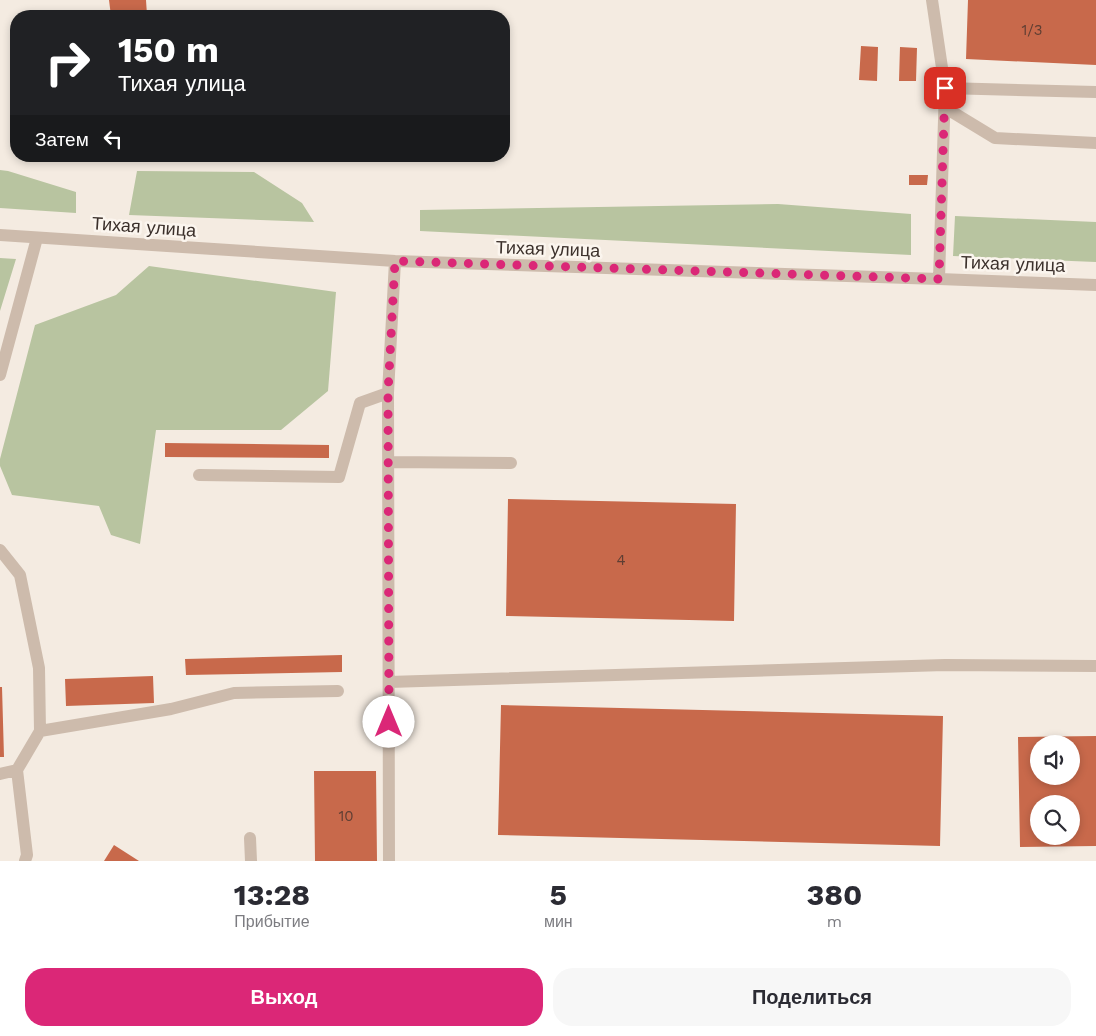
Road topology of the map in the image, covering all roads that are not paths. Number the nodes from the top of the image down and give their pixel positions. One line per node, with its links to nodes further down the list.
1 (932, 0): 2 (street)
2 (945, 88): 3 (street); 4 (street)
3 (1096, 92)
4 (944, 107): 5 (street); 9 (street)
5 (1096, 143)
6 (0, 235): 7 (street, Тихая улица)
7 (37, 238): 8 (street, Тихая улица); 11 (street)
8 (395, 261): 9 (street, Тихая улица); 12 (street)
9 (939, 279): 10 (street, Тихая улица)
10 (1096, 285)
11 (0, 375)
12 (388, 393): 13 (street); 15 (street)
13 (389, 462): 14 (street); 18 (street)
14 (511, 463)
15 (199, 475)
16 (0, 550): 20 (street)
17 (1096, 666): 18 (street)
18 (389, 682): 26 (street)
19 (338, 691): 20 (street)
20 (40, 730): 21 (street)
21 (17, 770): 22 (street); 24 (street)
22 (0, 774)
23 (250, 838): 25 (street)
24 (25, 861)
25 (251, 861)
26 (389, 861)

